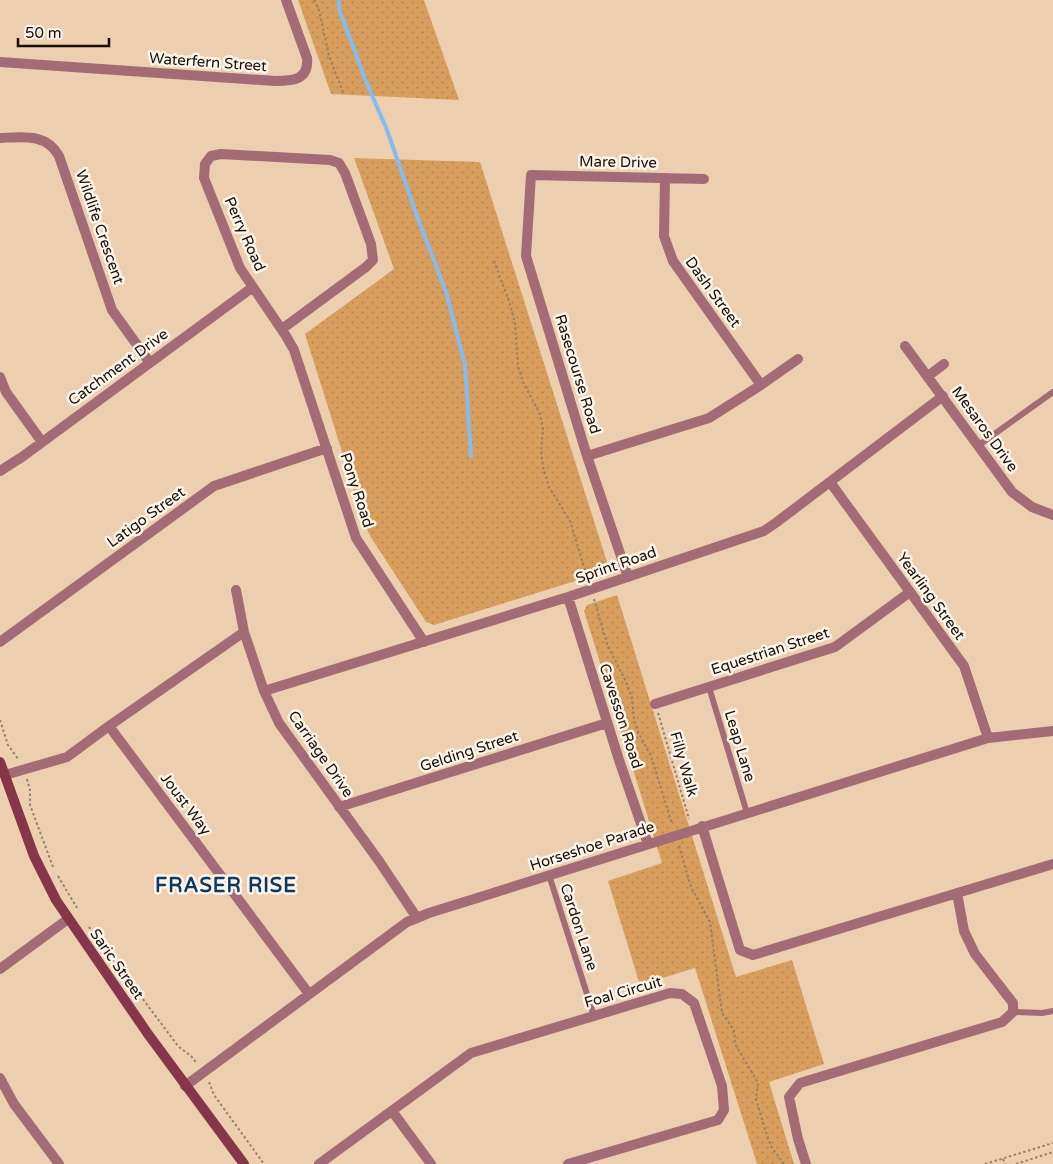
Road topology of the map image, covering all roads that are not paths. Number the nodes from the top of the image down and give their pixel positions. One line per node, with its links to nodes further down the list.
1 (286, 0): 2 (street, Waterfern Street)
2 (0, 62)
3 (0, 138): 11 (street, Wildlife Crescent)
4 (531, 175): 5 (street, Mare Drive); 21 (street, Rasecourse Road)
5 (665, 178): 6 (street, Mare Drive); 15 (street, Dash Street)
6 (704, 180)
7 (253, 287): 8 (street, Perry Road); 8 (street, Perry Road); 11 (street, Catchment Drive)
8 (284, 332): 20 (street, Pony Road)
9 (905, 346): 13 (street, Mesaros Drive)
10 (798, 358): 15 (street)
11 (150, 363): 18 (street, Catchment Drive)
12 (944, 364): 13 (street)
13 (928, 376): 17 (street, Mesaros Drive)
14 (0, 377): 18 (street)
15 (762, 385): 21 (street)
16 (1053, 392): 19 (lane)
17 (943, 396): 19 (street, Mesaros Drive); 23 (street, Sprint Road)
18 (42, 442): 22 (street, Catchment Drive)
19 (979, 445): 24 (street, Mesaros Drive)
20 (327, 448): 30 (street, Latigo Street); 31 (street, Pony Road)
21 (587, 456): 25 (street, Rasecourse Road)
22 (0, 471)
23 (830, 482): 25 (street, Sprint Road); 27 (street, Yearling Street)
24 (1053, 515)
25 (628, 577): 28 (street, Sprint Road)
26 (236, 590): 29 (street, Carriage Drive)
27 (910, 592): 32 (street, Equestrian Street); 38 (street, Yearling Street)
28 (568, 598): 31 (street, Sprint Road); 35 (street, Cavesson Road)
29 (244, 632): 33 (street, Carriage Drive); 36 (street)
30 (0, 642)
31 (424, 642): 33 (street, Sprint Road)
32 (709, 687): 34 (street, Equestrian Street); 42 (lane, Leap Lane)
33 (264, 692): 41 (street, Carriage Drive)
34 (655, 704)
35 (607, 723): 41 (street, Gelding Street); 44 (street, Cavesson Road)
36 (109, 726): 40 (street); 51 (street, Joust Way)
37 (1053, 731): 38 (street, Horseshoe Parade)
38 (988, 738): 42 (street, Horseshoe Parade)
39 (0, 762): 40 (street, Saric Street)
40 (5, 775): 49 (street, Saric Street)
41 (339, 807): 48 (street, Carriage Drive)
42 (747, 812): 43 (street, Horseshoe Parade)
43 (697, 828): 44 (street, Horseshoe Parade); 47 (street)
44 (648, 844): 46 (street, Horseshoe Parade)
45 (1053, 864): 47 (street)
46 (549, 875): 48 (street, Horseshoe Parade); 54 (lane, Cardon Lane)
47 (957, 893): 53 (street)
48 (417, 918): 51 (street, Horseshoe Parade)
49 (68, 919): 50 (street); 56 (street, Saric Street)
50 (0, 969)
51 (308, 994): 56 (street, Horseshoe Parade)
52 (1053, 1010): 53 (lane)
53 (1013, 1012): 63 (street)
54 (594, 1016): 57 (street, Foal Circuit); 62 (street, Foal Circuit)
55 (0, 1078): 58 (street)
56 (184, 1086): 59 (street, Saric Street)
57 (392, 1111): 60 (street, Foal Circuit); 61 (street)
58 (59, 1164)
59 (244, 1164)
60 (319, 1164)
61 (430, 1164)
62 (568, 1164)
63 (806, 1164)

